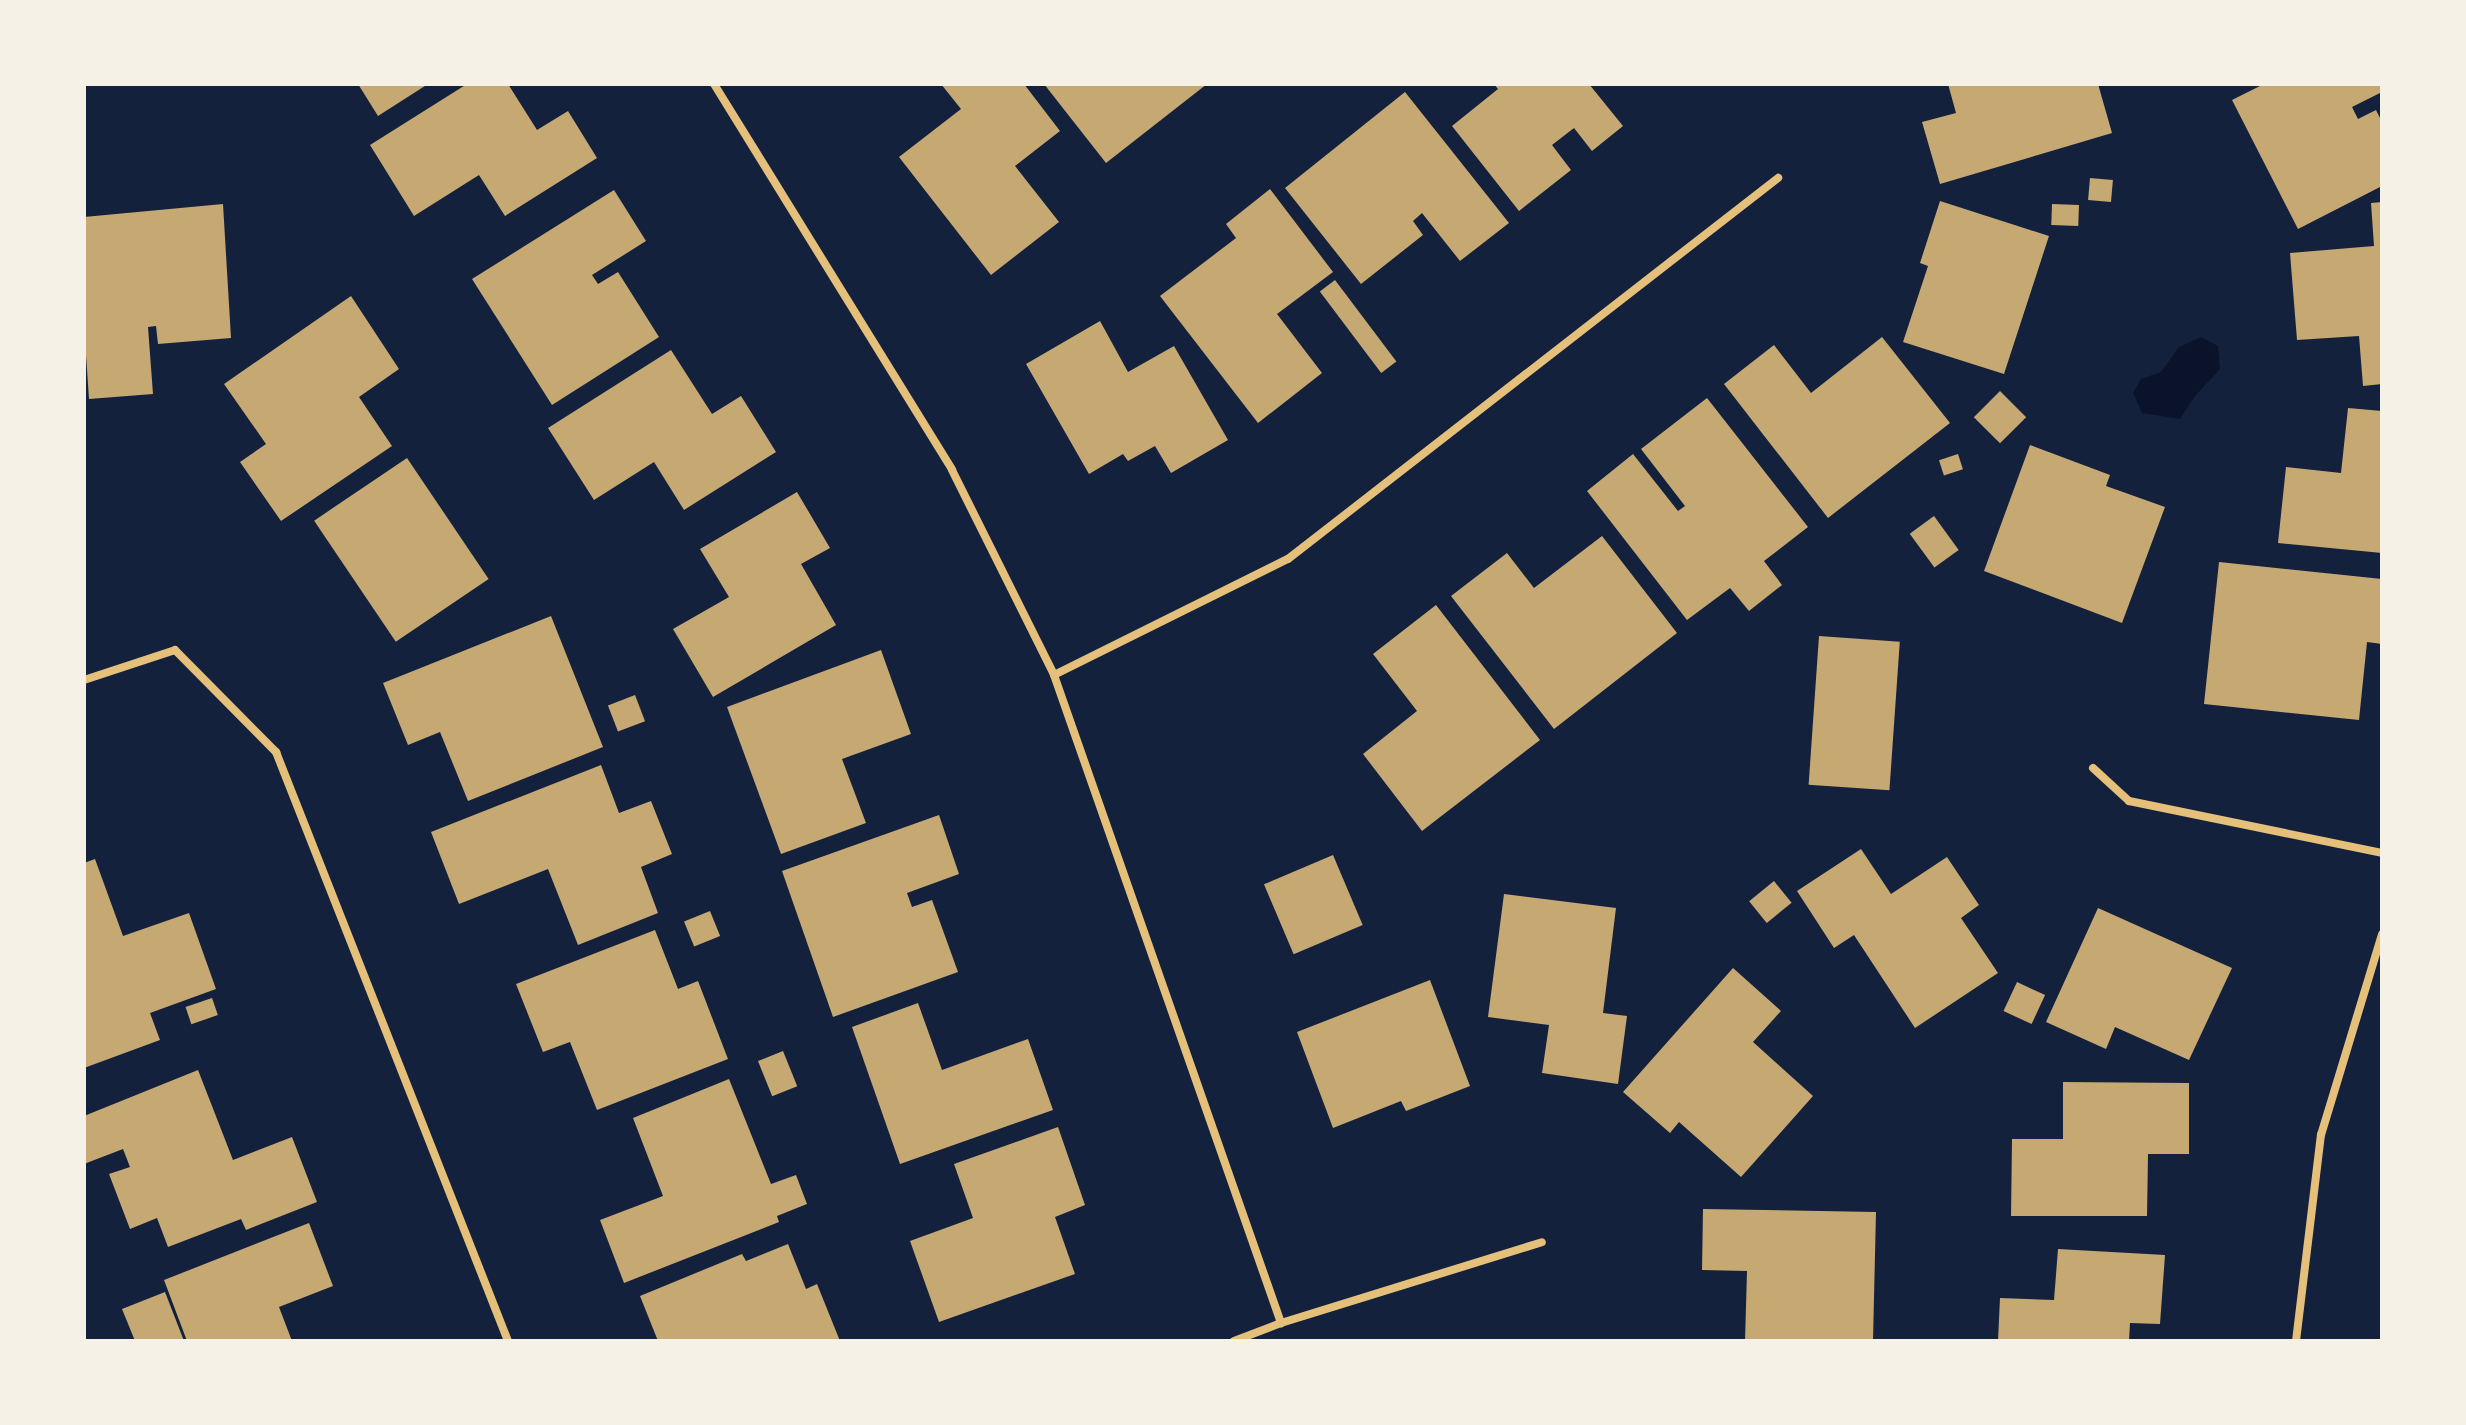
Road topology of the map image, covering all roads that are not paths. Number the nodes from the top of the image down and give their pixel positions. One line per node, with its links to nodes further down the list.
1 (717, 85): 3 (street)
2 (1778, 178): 3 (street)
3 (1054, 675): 9 (street)
4 (84, 680): 10 (street)
5 (2093, 768): 6 (street)
6 (2382, 853)
7 (2382, 934): 12 (street)
8 (1542, 1242): 9 (street)
9 (1281, 1323): 11 (street)
10 (508, 1341)
11 (1234, 1341)
12 (2296, 1341)

